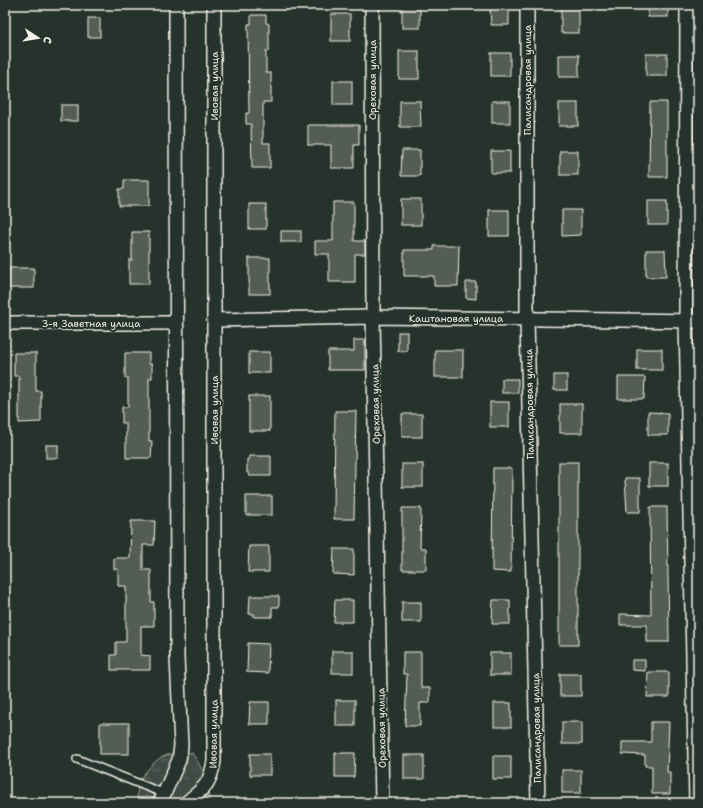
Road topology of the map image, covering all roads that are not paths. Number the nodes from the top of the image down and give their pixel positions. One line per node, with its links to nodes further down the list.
1 (176, 5): 11 (street)
2 (214, 5): 8 (street, Ивовая улица)
3 (372, 5): 6 (street, Ореховая улица)
4 (527, 5): 7 (street, Палисандровая улица)
5 (687, 5): 9 (street)
6 (373, 317): 7 (street, Каштановая улица); 8 (street, Каштановая улица); 15 (street, Ореховая улица)
7 (527, 318): 9 (street, Каштановая улица); 16 (street, Палисандровая улица)
8 (214, 320): 14 (street, Ивовая улица)
9 (692, 321): 17 (street)
10 (5, 323): 11 (street, 3-я Заветная улица)
11 (176, 323): 13 (street)
12 (77, 759): 13 (lane)
13 (162, 798)
14 (186, 803)
15 (382, 803)
16 (538, 803)
17 (696, 803)

